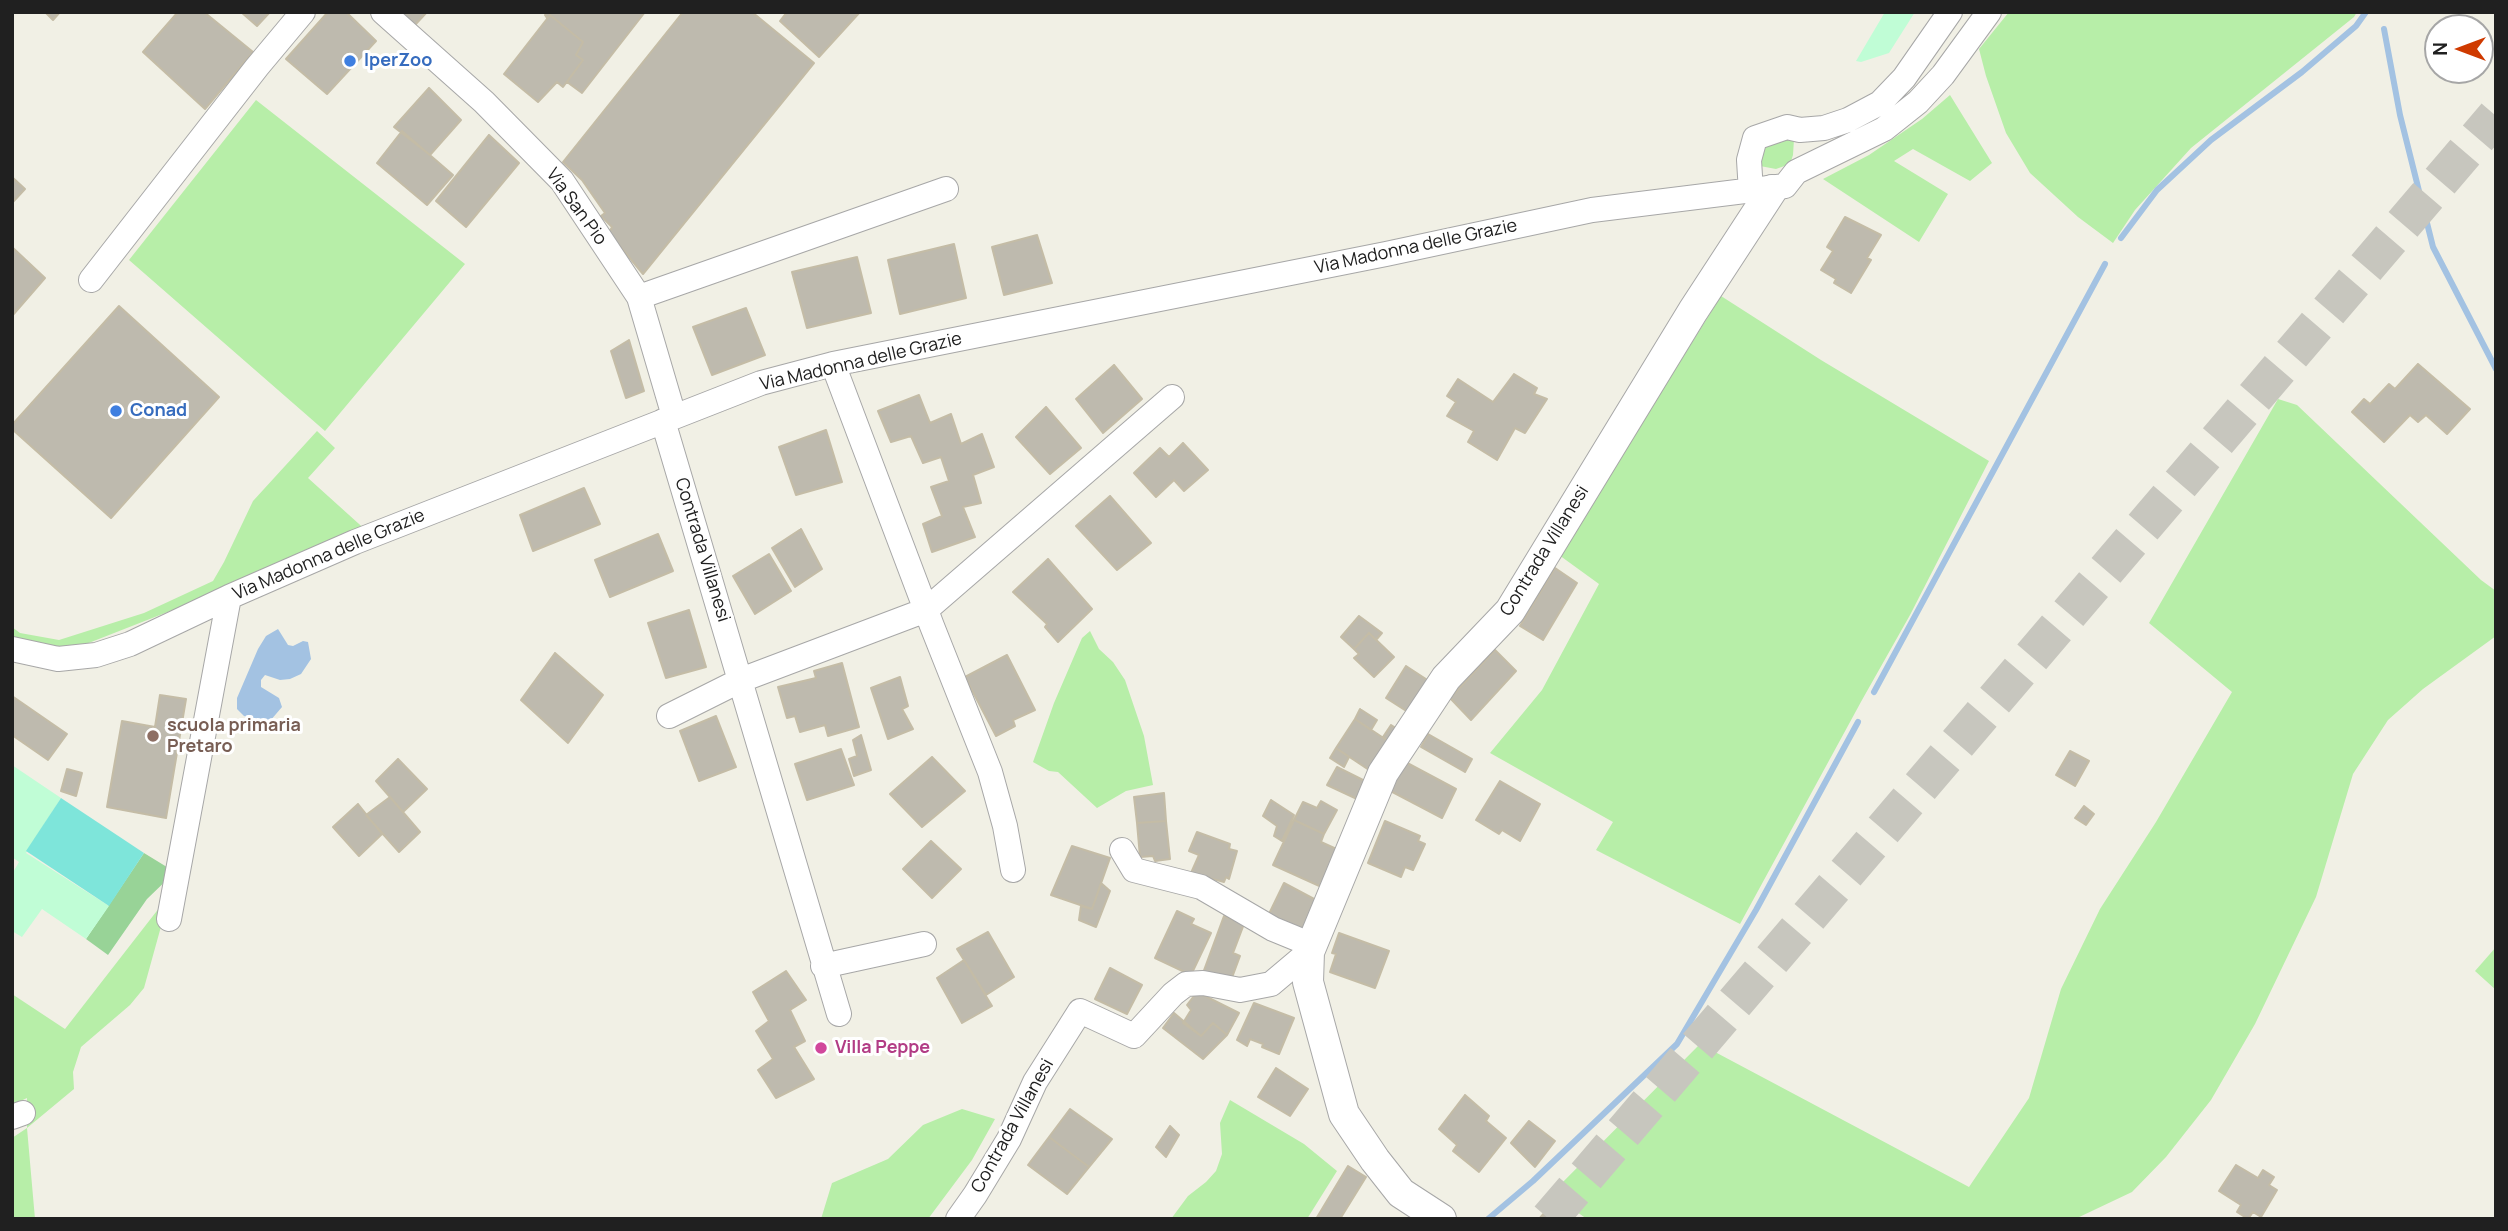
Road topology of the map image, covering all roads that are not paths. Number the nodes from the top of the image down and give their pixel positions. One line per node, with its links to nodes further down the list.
1 (303, 12): 9 (street)
2 (383, 12): 10 (street, Via San Pio)
3 (1950, 12): 5 (street)
4 (1989, 12): 6 (street)
5 (1800, 130): 6 (street); 8 (street)
6 (1796, 172): 8 (street)
7 (946, 189): 10 (street)
8 (1761, 191): 11 (street, Via Madonna delle Grazie); 23 (street, Contrada Villanesi)
9 (91, 280)
10 (639, 297): 13 (street, Via San Pio)
11 (833, 364): 13 (street, Via Madonna delle Grazie); 15 (street)
12 (1171, 397): 15 (street)
13 (669, 418): 14 (street, Via Madonna delle Grazie); 17 (street, Contrada Villanesi)
14 (229, 597): 16 (street, Via Madonna delle Grazie); 21 (street)
15 (926, 610): 17 (street); 20 (street)
16 (12, 649)
17 (741, 680): 18 (street); 24 (street, Contrada Villanesi)
18 (669, 716)
19 (1122, 850): 23 (street)
20 (1013, 870)
21 (169, 919)
22 (924, 944): 24 (street)
23 (1311, 948): 26 (street, Contrada Villanesi); 27 (street, Contrada Villanesi)
24 (823, 966): 25 (street, Contrada Villanesi)
25 (839, 1014)
26 (958, 1219)
27 (1441, 1219)

